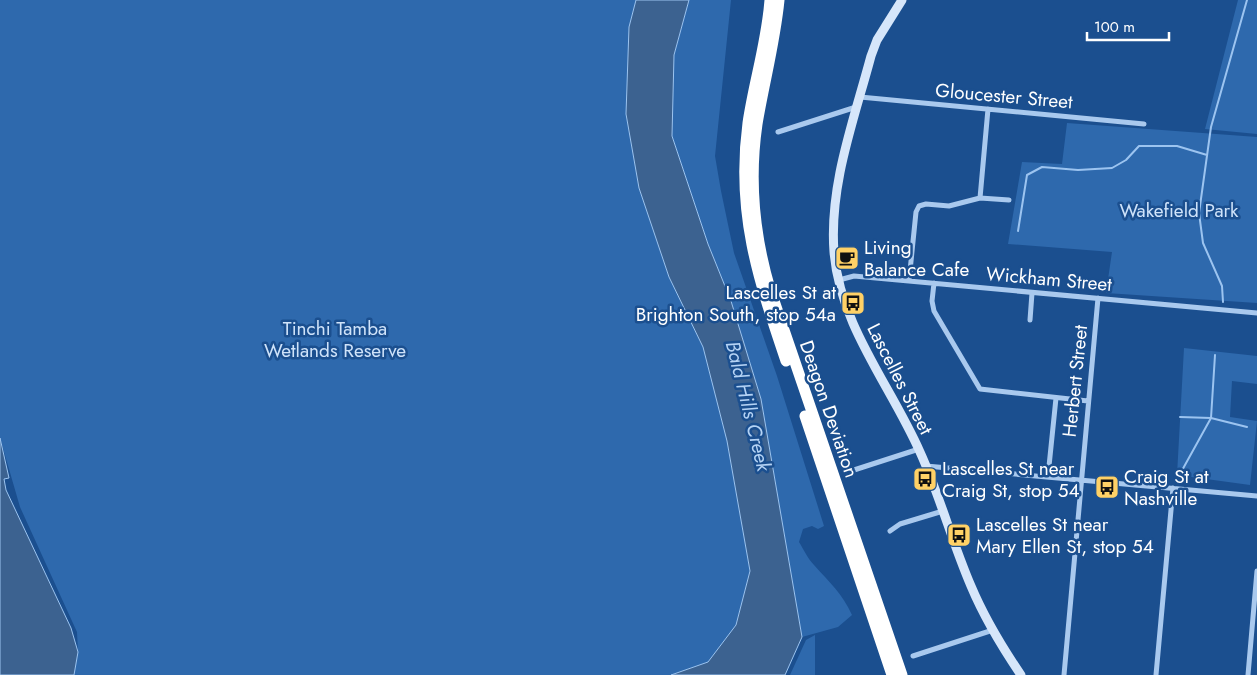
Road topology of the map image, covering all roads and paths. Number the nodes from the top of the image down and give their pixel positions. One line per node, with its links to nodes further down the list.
1 (770, 0): 33 (highway, Deagon Deviation)
2 (779, 0): 34 (highway, Deagon Deviation)
3 (902, 0): 4 (street, Lascelles Street)
4 (860, 97): 5 (street, Lascelles Street); 6 (street, Gloucester Street)
5 (857, 109): 8 (street); 11 (street, Lascelles Street)
6 (988, 109): 7 (street, Gloucester Street); 9 (street)
7 (1144, 124)
8 (778, 132)
9 (980, 198): 10 (street); 12 (street)
10 (1009, 200)
11 (839, 280): 12 (street, Wickham Street); 20 (street, Lascelles Street)
12 (909, 281): 13 (street, Wickham Street)
13 (934, 283): 14 (street, Wickham Street); 18 (street)
14 (1032, 293): 15 (street, Wickham Street); 17 (street)
15 (1098, 298): 16 (street, Wickham Street); 19 (street, Herbert Street)
16 (1257, 313)
17 (1030, 320)
18 (1056, 398): 19 (street); 23 (street)
19 (1088, 401): 24 (street, Herbert Street)
20 (919, 449): 21 (street, Lascelles Street); 22 (street)
21 (926, 466): 23 (street); 27 (street, Lascelles Street)
22 (854, 470)
23 (1048, 476): 24 (street)
24 (1081, 480): 25 (street); 36 (street, Herbert Street)
25 (1173, 488): 26 (street); 37 (street)
26 (1257, 496)
27 (943, 511): 28 (street); 31 (street, Lascelles Street)
28 (890, 530)
29 (1257, 571): 30 (street)
30 (1255, 616): 38 (street)
31 (993, 630): 32 (street); 35 (street, Lascelles Street)
32 (913, 656)
33 (892, 675)
34 (902, 675)
35 (1021, 675)
36 (1064, 675)
37 (1156, 675)
38 (1248, 675)

